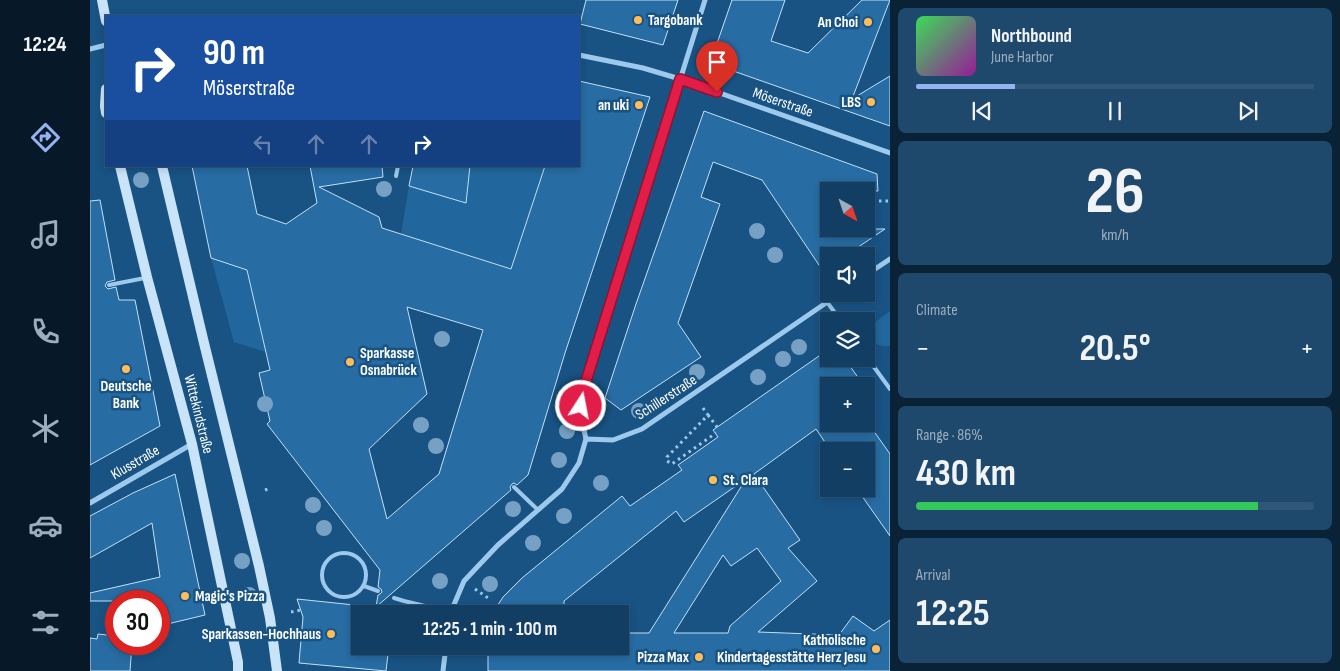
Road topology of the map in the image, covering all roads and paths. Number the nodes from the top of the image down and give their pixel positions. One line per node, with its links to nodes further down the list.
1 (102, 0): 3 (street)
2 (705, 0): 7 (street)
3 (105, 16)
4 (105, 45): 5 (street)
5 (90, 49)
6 (580, 55): 7 (street, Möserstraße)
7 (680, 79): 8 (street, Möserstraße); 27 (street)
8 (890, 152)
9 (120, 167): 17 (street, Wittekindstraße)
10 (162, 167): 43 (street, Wittekindstraße)
11 (398, 167): 12 (lane)
12 (396, 176)
13 (879, 201): 14 (path)
14 (890, 201)
15 (890, 259): 16 (street)
16 (875, 269)
17 (147, 277): 18 (lane); 28 (street, Wittekindstraße)
18 (109, 284)
19 (827, 302): 20 (lane); 27 (street, Schillerstraße)
20 (834, 312)
21 (874, 367): 22 (lane)
22 (890, 388)
23 (703, 408): 24 (path)
24 (708, 415): 25 (path); 26 (path)
25 (717, 427)
26 (716, 433)
27 (586, 439): 33 (street)
28 (192, 444): 32 (street, Klusstraße); 42 (street, Wittekindstraße)
29 (514, 487): 33 (lane)
30 (271, 488): 31 (path)
31 (265, 490)
32 (90, 503)
33 (538, 510): 38 (street)
34 (364, 586): 34 (lane); 35 (lane)
35 (378, 591)
36 (394, 598): 37 (lane)
37 (419, 605)
38 (454, 605)
39 (301, 610): 40 (path)
40 (291, 612)
41 (445, 655): 44 (street)
42 (238, 671)
43 (277, 671)
44 (444, 671)

